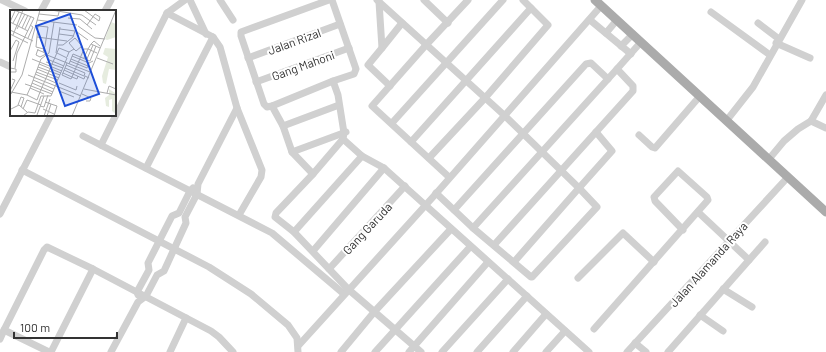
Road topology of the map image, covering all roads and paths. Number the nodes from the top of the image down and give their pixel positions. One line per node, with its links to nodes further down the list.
1 (2, 0): 17 (street)
2 (47, 0): 18 (street)
3 (111, 0): 19 (street)
4 (185, 0): 21 (street)
5 (190, 0): 31 (street)
6 (220, 0): 22 (street)
7 (329, 0): 40 (street)
8 (332, 0): 27 (street)
9 (424, 0): 25 (street)
10 (468, 0): 25 (street)
11 (503, 0): 43 (street)
12 (524, 0): 16 (street)
13 (802, 0): 32 (street)
14 (378, 1): 28 (street); 37 (street)
15 (598, 3): 23 (street); 24 (main road)
16 (531, 8): 48 (street); 53 (street)
17 (23, 10)
18 (42, 10)
19 (106, 10)
20 (711, 12): 39 (street)
21 (167, 13): 31 (street); 57 (street)
22 (233, 20)
23 (590, 20): 29 (street); 58 (street)
24 (617, 20): 29 (street); 30 (main road)
25 (448, 23): 34 (street)
26 (758, 23): 32 (street)
27 (340, 24): 36 (street); 40 (street, Jalan Rizal)
28 (402, 24): 34 (street); 37 (street)
29 (606, 33): 35 (street)
30 (633, 34): 33 (main road); 35 (street)
31 (210, 36): 56 (street); 78 (street)
32 (778, 41): 39 (street); 41 (street)
33 (641, 42): 38 (street); 52 (main road)
34 (426, 45): 43 (street); 50 (street)
35 (621, 46): 38 (street)
36 (349, 48): 47 (street); 49 (street, Gang Mahoni)
37 (382, 48): 50 (street)
38 (631, 54): 45 (street)
39 (770, 55): 61 (street)
40 (248, 58): 49 (street)
41 (810, 58)
42 (0, 62): 44 (street)
43 (446, 64): 48 (street); 63 (street)
44 (10, 67)
45 (617, 69): 46 (street); 66 (street)
46 (608, 79): 67 (street); 74 (street)
47 (333, 81): 54 (street); 55 (street)
48 (466, 81): 53 (street); 71 (street)
49 (256, 82): 55 (street)
50 (390, 86): 63 (street)
51 (826, 95): 62 (street)
52 (700, 96): 61 (main road); 69 (street)
53 (485, 98): 58 (street); 76 (street)
54 (339, 105): 64 (street); 68 (street)
55 (272, 106): 64 (street)
56 (237, 108): 87 (street); 95 (street)
57 (116, 115)
58 (504, 115): 67 (street); 83 (street)
59 (50, 116): 80 (street)
60 (116, 116): 72 (street)
61 (727, 120): 77 (main road)
62 (812, 122): 65 (street); 77 (street)
63 (392, 123): 71 (street)
64 (283, 126): 73 (street)
65 (826, 128)
66 (596, 132): 81 (street); 86 (street)
67 (523, 134): 74 (street); 90 (street)
68 (344, 135): 73 (street); 75 (street); 82 (street)
69 (639, 135)
70 (83, 136): 72 (street)
71 (411, 142): 76 (street)
72 (101, 145): 78 (street)
73 (292, 152): 82 (street)
74 (542, 152): 81 (street); 96 (street)
75 (362, 156): 79 (street); 99 (street)
76 (429, 158): 83 (street)
77 (769, 159): 84 (main road)
78 (146, 168): 87 (street)
79 (384, 168): 85 (street); 106 (street)
80 (22, 170): 93 (street); 100 (street)
81 (560, 170): 86 (street); 103 (street)
82 (313, 174): 99 (street)
83 (449, 177): 88 (street)
84 (788, 177): 92 (main road); 101 (street, Jalan Alamanda Raya)
85 (405, 186): 89 (street); 112 (street, Gang Garuda)
86 (579, 188): 109 (street); 109 (street)
87 (193, 192): 94 (street); 95 (street)
88 (435, 195): 89 (street); 90 (street)
89 (426, 204): 97 (street); 118 (street)
90 (454, 210): 96 (street)
91 (698, 212): 98 (street); 98 (street); 101 (street)
92 (826, 212)
93 (0, 214)
94 (182, 215): 100 (street); 105 (street)
95 (239, 215): 118 (street)
96 (473, 228): 103 (street)
97 (451, 229): 104 (street); 124 (street)
98 (683, 230): 110 (street)
99 (294, 232): 106 (street)
100 (160, 240): 105 (street); 113 (street)
101 (728, 241): 107 (street); 134 (street, Jalan Alamanda Raya)
102 (765, 242): 107 (street)
103 (494, 245): 109 (street)
104 (470, 247): 108 (street); 129 (street)
105 (175, 248): 114 (street); 135 (street)
106 (313, 251): 112 (street)
107 (749, 260): 117 (street)
108 (488, 262): 116 (street); 136 (street)
109 (514, 262)
110 (654, 262): 115 (street); 130 (street)
111 (93, 269): 119 (street); 128 (street); 138 (street)
112 (329, 269): 118 (street)
113 (149, 270): 114 (street); 119 (street)
114 (157, 275): 120 (street)
115 (578, 278)
116 (508, 279): 121 (street); 145 (street)
117 (723, 289): 123 (street); 126 (street)
118 (346, 291): 124 (street); 135 (street)
119 (137, 292): 120 (street); 122 (street)
120 (146, 296): 122 (street); 127 (street)
121 (527, 296): 125 (street); 146 (street)
122 (138, 302): 139 (street)
123 (752, 307)
124 (375, 311): 129 (street); 142 (street)
125 (546, 314): 131 (street); 147 (street)
126 (700, 315): 132 (street); 151 (street)
127 (186, 318): 140 (street); 141 (street)
128 (4, 330): 133 (street); 138 (street)
129 (395, 330): 136 (street); 143 (street)
130 (594, 330)
131 (565, 331): 137 (street); 148 (street)
132 (723, 331)
133 (0, 339)
134 (635, 343): 149 (street, Jalan Alamanda Raya); 150 (street)
135 (298, 349)
136 (412, 349): 144 (street)
137 (585, 351)
138 (50, 352)
139 (111, 352)
140 (170, 352)
141 (233, 352)
142 (341, 352)
143 (376, 352)
144 (421, 352)
145 (442, 352)
146 (477, 352)
147 (513, 352)
148 (546, 352)
149 (627, 352)
150 (646, 352)
151 (668, 352)

